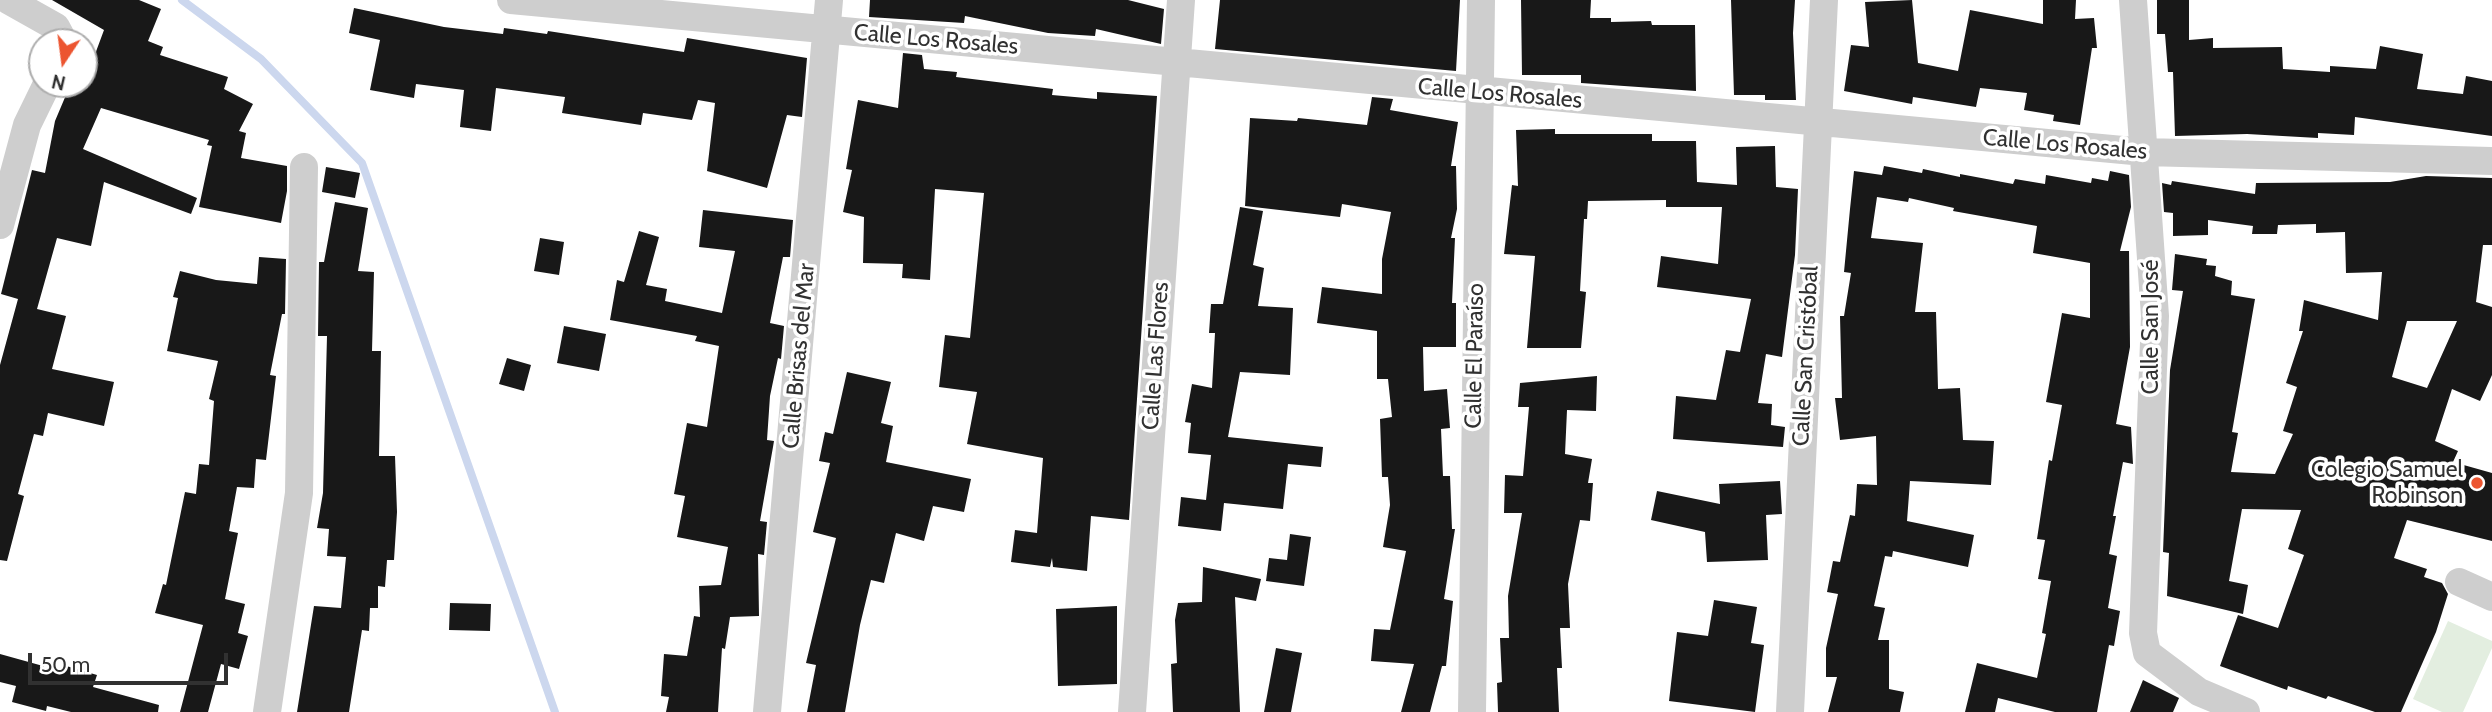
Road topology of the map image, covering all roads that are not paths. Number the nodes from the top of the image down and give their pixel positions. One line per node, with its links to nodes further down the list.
1 (8, 0): 8 (street)
2 (511, 0): 9 (street, Calle Los Rosales)
3 (829, 0): 9 (street, Calle Brisas del Mar)
4 (1181, 0): 10 (street, Calle Las Flores)
5 (1480, 0): 11 (street, Calle El Paraíso)
6 (1824, 0): 13 (street, Calle San Cristóbal)
7 (2133, 0): 14 (street, Calle San José)
8 (57, 28)
9 (827, 30): 10 (street, Calle Los Rosales); 22 (street, Calle Brisas del Mar)
10 (1176, 63): 11 (street, Calle Los Rosales); 23 (street, Calle Las Flores)
11 (1478, 92): 13 (street, Calle Los Rosales); 24 (street, Calle El Paraíso)
12 (40, 98): 17 (street)
13 (1816, 124): 14 (street, Calle Los Rosales); 25 (street, Calle San Cristóbal)
14 (2144, 152): 15 (street, Calle Los Rosales); 20 (street, Calle San José)
15 (2492, 161)
16 (304, 167): 21 (street)
17 (0, 225)
18 (2459, 582): 19 (street)
19 (2492, 597)
20 (2194, 702): 26 (street)
21 (267, 712)
22 (767, 712)
23 (1132, 712)
24 (1472, 712)
25 (1790, 712)
26 (2246, 712)

